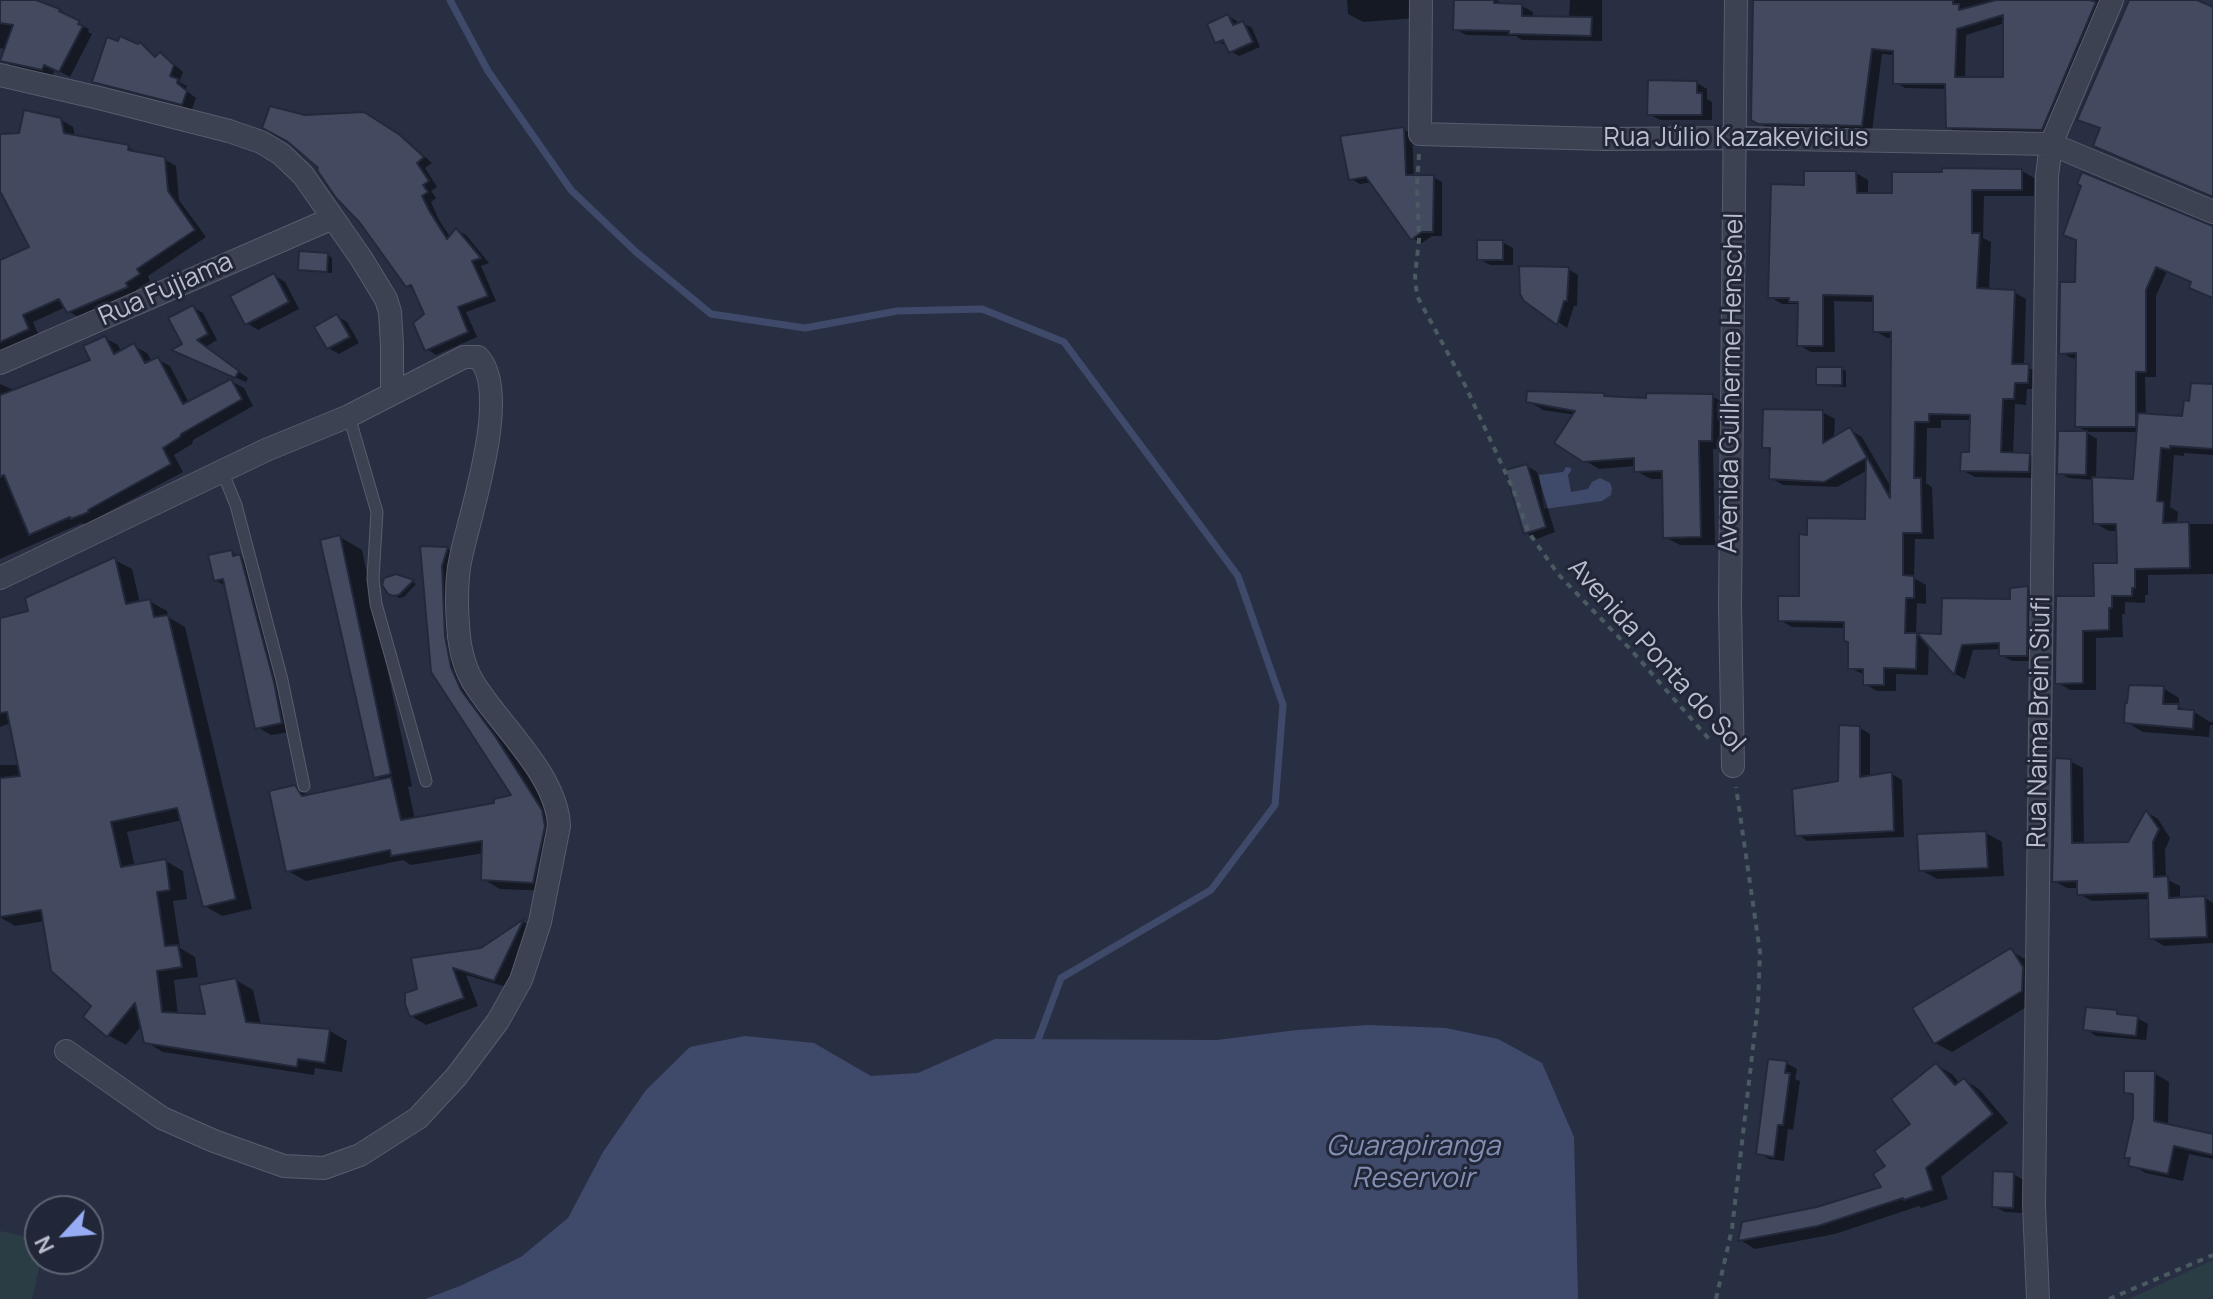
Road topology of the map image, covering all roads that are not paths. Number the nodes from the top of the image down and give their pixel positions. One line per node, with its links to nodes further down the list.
1 (1421, 0): 5 (street, Rua Júlio Kazakevicius)
2 (1736, 0): 5 (street, Avenida Guilherme Henschel)
3 (2112, 0): 6 (street, Rua Naima Brein Siufi)
4 (0, 75): 8 (street)
5 (1734, 138): 6 (street, Rua Júlio Kazakevicius); 14 (street, Avenida Guilherme Henschel)
6 (2051, 144): 7 (street); 18 (street, Rua Naima Brein Siufi)
7 (2213, 212)
8 (333, 218): 9 (street, Rua Fujiama); 10 (street)
9 (0, 363)
10 (392, 394): 11 (street); 17 (street)
11 (349, 416): 12 (street); 15 (lane)
12 (222, 471): 13 (street); 16 (lane)
13 (0, 578)
14 (1733, 766)
15 (426, 781)
16 (304, 786)
17 (66, 1051)
18 (2038, 1299)

